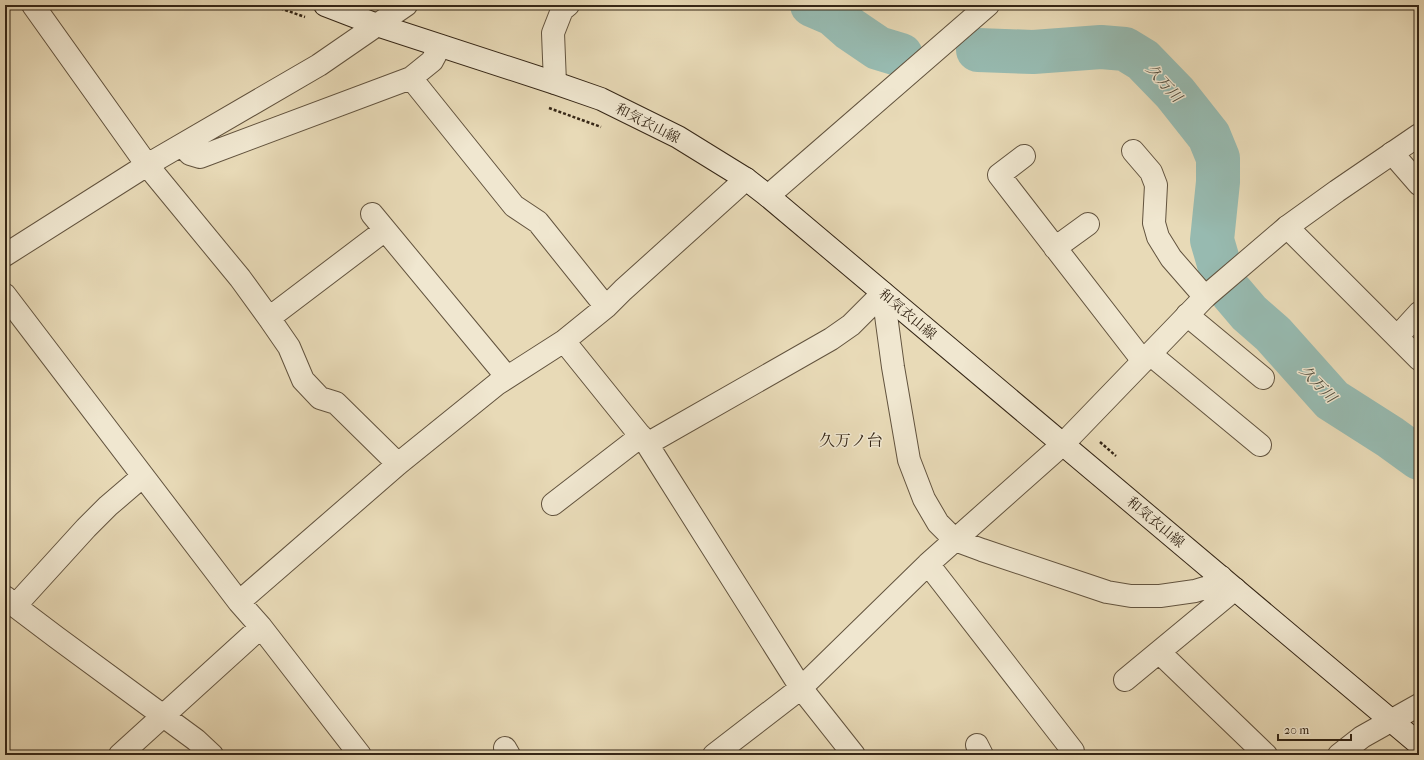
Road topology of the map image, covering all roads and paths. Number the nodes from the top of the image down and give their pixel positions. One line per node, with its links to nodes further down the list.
1 (33, 5): 15 (street)
2 (325, 5): 6 (street, 和気衣山線)
3 (406, 5): 6 (street)
4 (568, 5): 9 (street)
5 (988, 5): 18 (street)
6 (377, 25): 7 (street, 和気衣山線); 11 (street)
7 (440, 46): 8 (street); 9 (street, 和気衣山線)
8 (411, 78): 11 (street); 26 (street)
9 (556, 83): 16 (street, 和気衣山線)
10 (1419, 135): 13 (street)
11 (182, 145): 15 (street)
12 (1133, 151): 25 (street)
13 (1392, 153): 17 (street); 20 (street)
14 (1024, 156): 21 (street)
15 (147, 165): 22 (street); 29 (street)
16 (746, 180): 18 (street, 和気衣山線); 26 (street)
17 (1419, 184)
18 (768, 196): 23 (street, 和気衣山線)
19 (1088, 224): 21 (street)
20 (1287, 226): 25 (street); 30 (street)
21 (1055, 248): 32 (street)
22 (5, 255)
23 (883, 293): 36 (street); 37 (street, 和気衣山線); 42 (street)
24 (5, 295): 40 (street)
25 (1205, 297): 28 (street)
26 (606, 307): 31 (street)
27 (1419, 313): 30 (street)
28 (1187, 315): 32 (street); 35 (street)
29 (270, 318): 34 (street); 39 (street)
30 (1397, 337): 33 (street)
31 (564, 341): 34 (street); 36 (street)
32 (1146, 357): 37 (street); 38 (street)
33 (1419, 359)
34 (506, 377): 39 (street)
35 (1263, 378)
36 (644, 440): 41 (street); 50 (street)
37 (1063, 444): 42 (street); 44 (street, 和気衣山線)
38 (1260, 445)
39 (398, 464): 46 (street)
40 (143, 476): 45 (street); 46 (street)
41 (553, 504)
42 (955, 540): 43 (street); 44 (street)
43 (928, 564): 50 (street); 55 (street)
44 (1228, 583): 48 (street); 53 (street, 和気衣山線)
45 (10, 601): 52 (street)
46 (239, 602): 47 (street)
47 (261, 627): 52 (street); 58 (street)
48 (1159, 652): 49 (street); 61 (street)
49 (1125, 680)
50 (801, 688): 59 (street); 60 (street)
51 (1419, 705): 53 (street)
52 (163, 716): 56 (street); 57 (street)
53 (1391, 720): 54 (street, 和気衣山線); 62 (street)
54 (1419, 744)
55 (1073, 750)
56 (120, 755)
57 (212, 755)
58 (360, 755)
59 (714, 755)
60 (854, 755)
61 (1266, 755)
62 (1339, 755)

